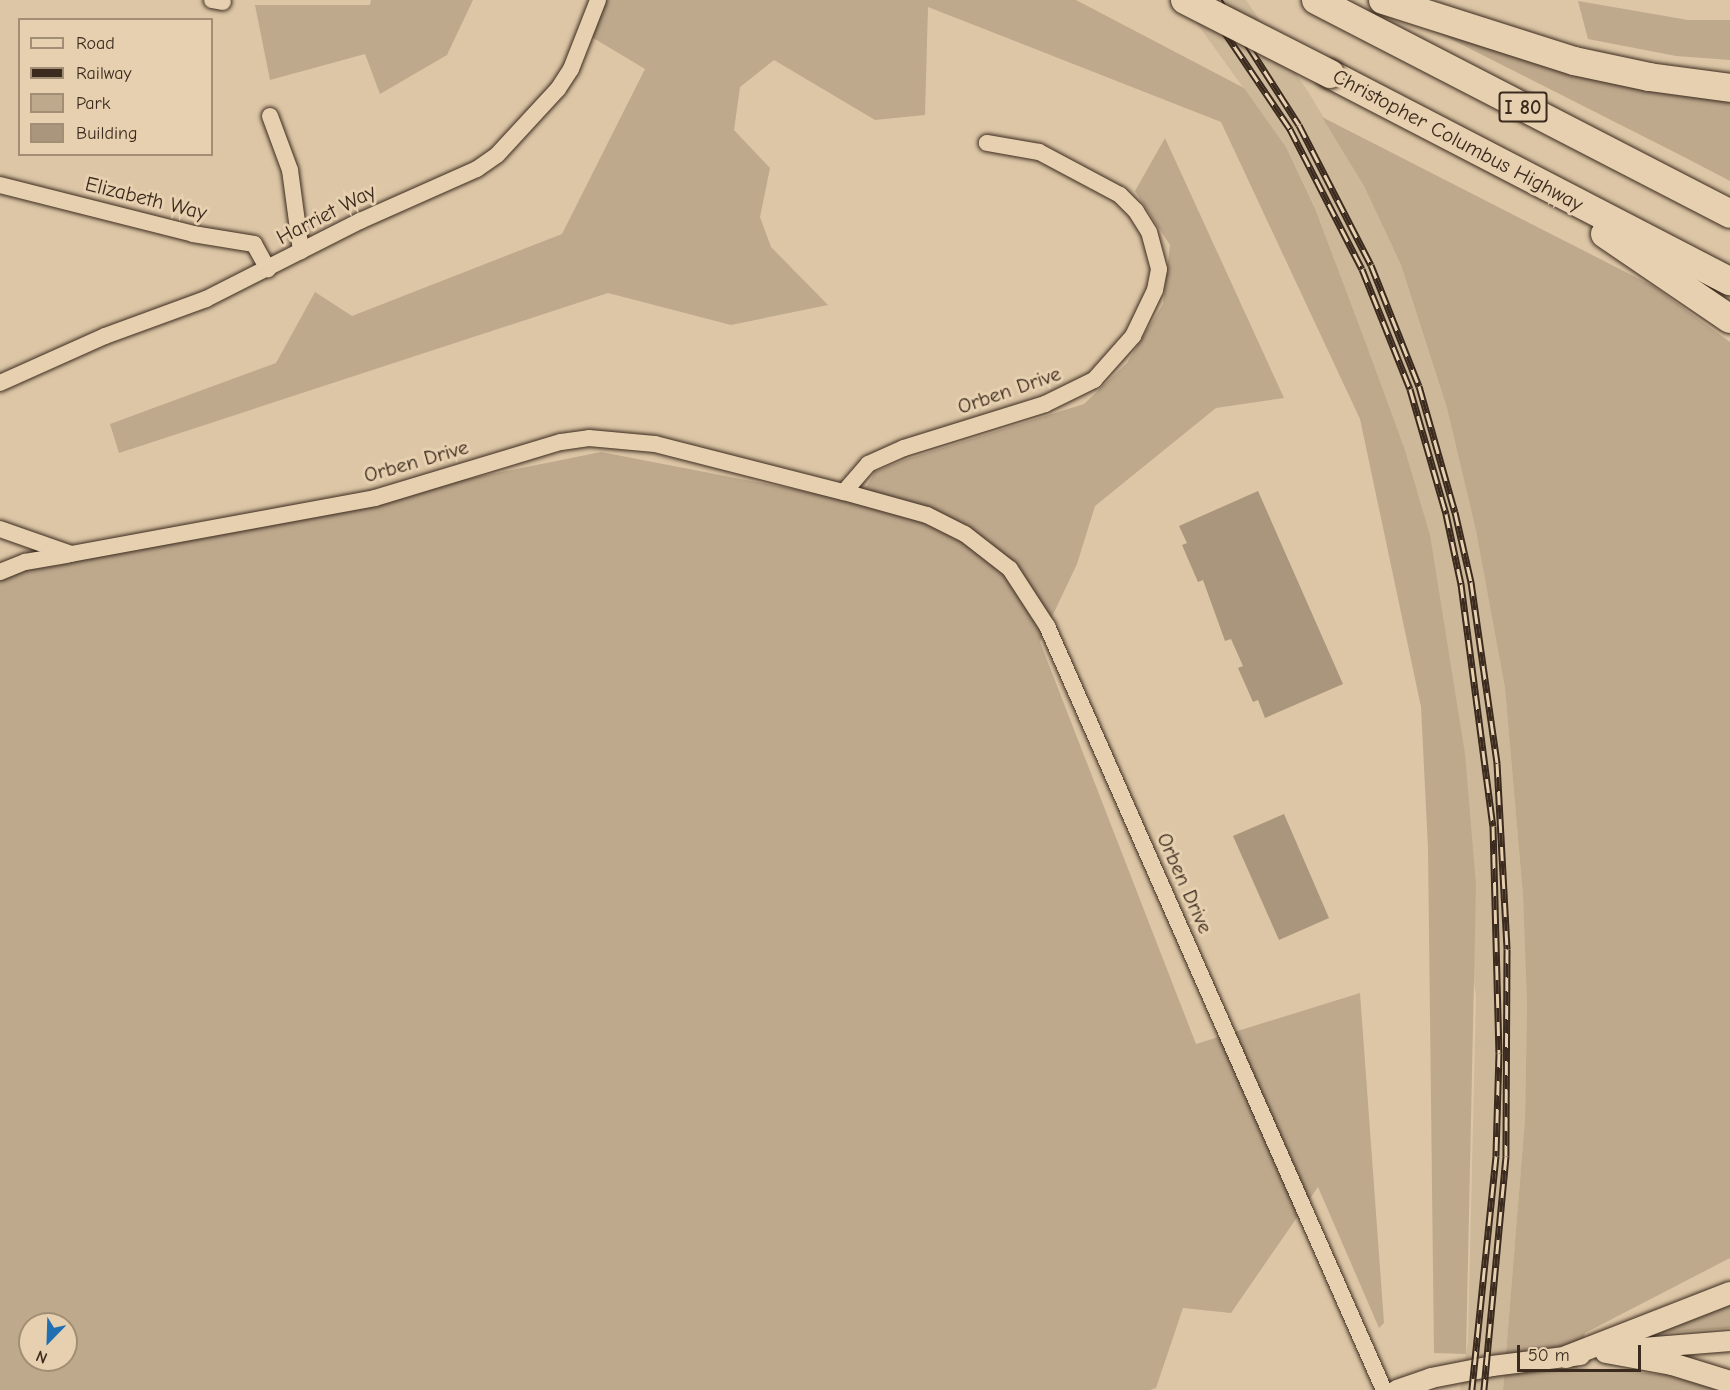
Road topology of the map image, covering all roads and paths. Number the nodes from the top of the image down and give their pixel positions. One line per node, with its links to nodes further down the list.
1 (598, 0): 11 (street, Harriet Way)
2 (1185, 0): 8 (highway, Christopher Columbus Highway, bridge)
3 (1316, 0): 10 (highway, I 80)
4 (1383, 0): 5 (highway)
5 (1723, 86)
6 (270, 116): 11 (street)
7 (987, 143): 16 (street, Orben Drive)
8 (1488, 157): 13 (highway, Christopher Columbus Highway); 14 (highway)
9 (0, 185): 12 (street, Elizabeth Way)
10 (1730, 214)
11 (301, 251): 12 (street, Harriet Way)
12 (268, 268): 15 (street, Harriet Way)
13 (1730, 281)
14 (1730, 319)
15 (0, 383)
16 (844, 492): 18 (street, Orben Drive); 25 (street, Orben Drive)
17 (0, 529): 18 (street, Orben Drive)
18 (71, 554): 19 (street)
19 (0, 572)
20 (1730, 1293): 23 (main road)
21 (1730, 1341): 22 (street)
22 (1606, 1352): 23 (street); 24 (main road)
23 (1566, 1358): 26 (street)
24 (1730, 1382)
25 (1384, 1390)
26 (1397, 1390)

